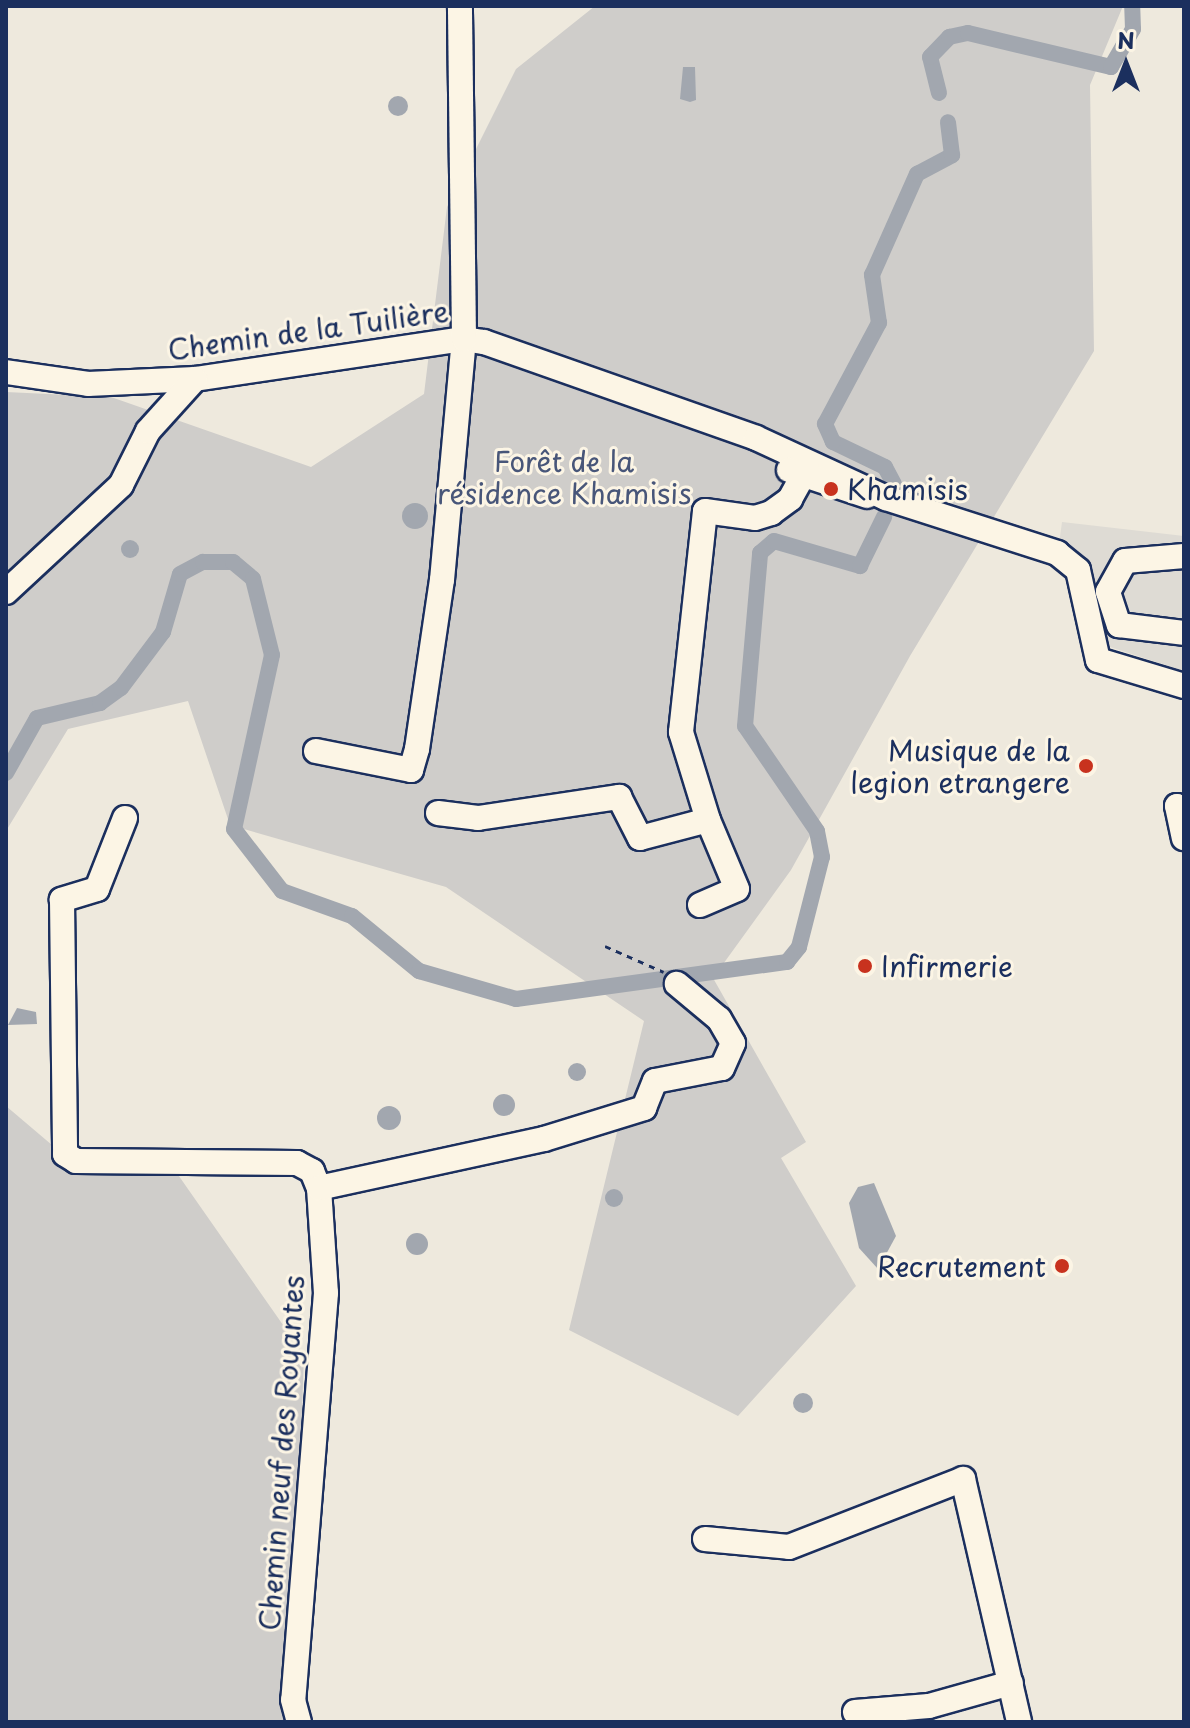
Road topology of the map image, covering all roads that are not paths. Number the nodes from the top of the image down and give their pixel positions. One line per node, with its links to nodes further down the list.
1 (460, 6): 2 (street)
2 (464, 339): 4 (street, Chemin de la Tuilière); 5 (street, Chemin de la Tuilière); 11 (street)
3 (6, 372): 4 (street, Chemin de la Tuilière)
4 (195, 379): 8 (street)
5 (804, 468): 6 (street); 6 (street); 15 (street)
6 (886, 498): 10 (street)
7 (1184, 556): 9 (street)
8 (6, 592)
9 (1184, 633)
10 (1184, 686)
11 (316, 751)
12 (1184, 810): 16 (street)
13 (438, 813): 15 (street)
14 (125, 818): 19 (street)
15 (708, 820): 17 (street)
16 (1184, 838)
17 (700, 905)
18 (673, 980): 19 (street)
19 (319, 1188): 23 (street, Chemin neuf des Royantes)
20 (705, 1539): 21 (street)
21 (1011, 1683): 22 (street); 24 (street)
22 (855, 1712)
23 (299, 1722)
24 (1019, 1722)

